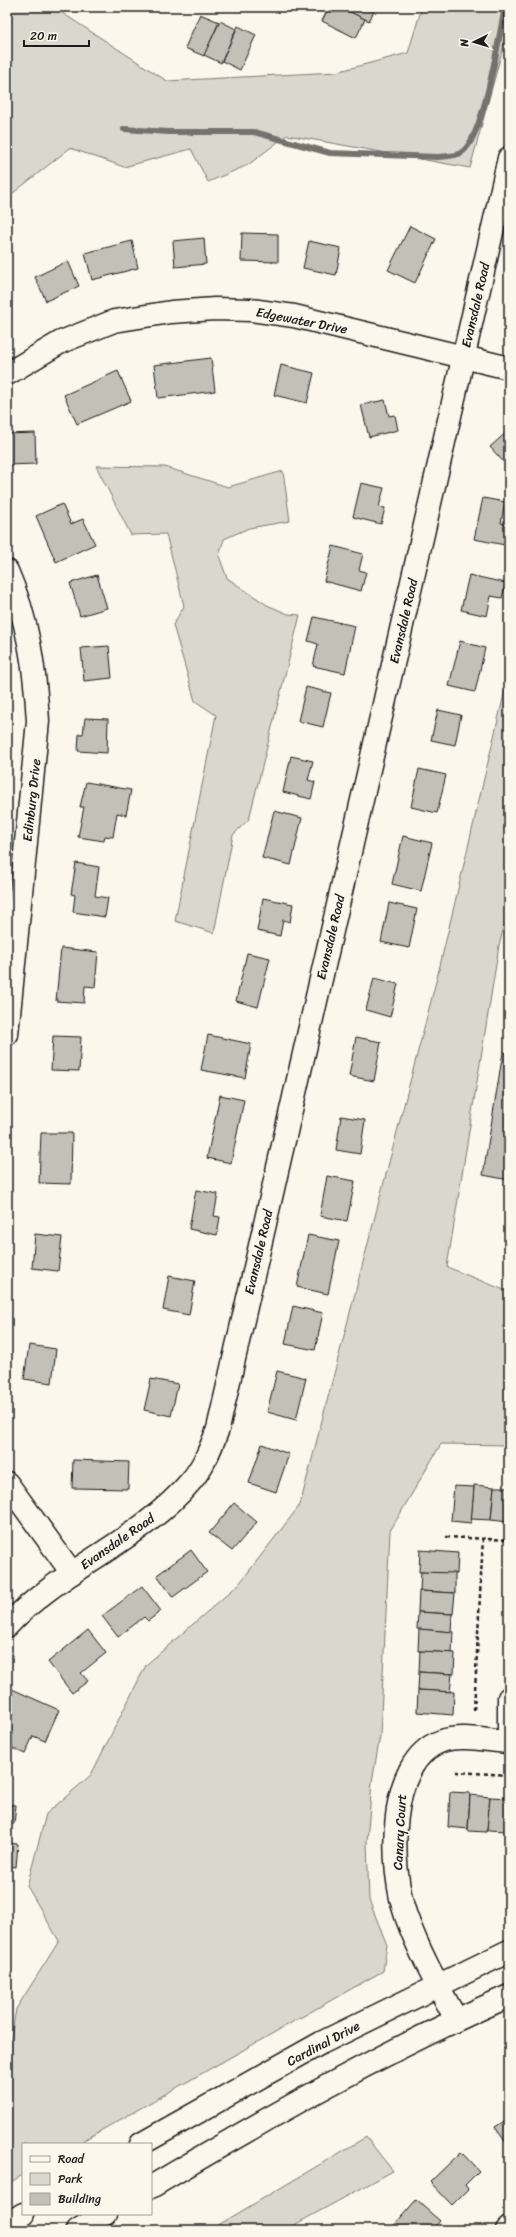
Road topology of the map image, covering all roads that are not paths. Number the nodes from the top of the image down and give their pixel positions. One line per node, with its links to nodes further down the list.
1 (509, 158): 2 (street, Evansdale Road)
2 (463, 357): 3 (street, Edgewater Drive); 4 (street, Edgewater Drive); 8 (street, Evansdale Road)
3 (509, 368)
4 (7, 374)
5 (7, 571): 6 (street, Edinburg Drive)
6 (7, 1034)
7 (7, 1483): 8 (street)
8 (72, 1573): 9 (street, Evansdale Road)
9 (7, 1626)
10 (509, 1698): 11 (street, Canary Court)
11 (508, 1742): 13 (street, Canary Court)
12 (509, 1951): 13 (street, Cardinal Drive)
13 (437, 1985): 15 (street, Canary Court); 16 (street, Cardinal Drive)
14 (509, 1996): 15 (street)
15 (456, 2019): 17 (street)
16 (143, 2143)
17 (152, 2186)
18 (22, 2215): 20 (street)
19 (103, 2215): 22 (street)
20 (7, 2224)
21 (509, 2228): 23 (street)
22 (78, 2230)
23 (507, 2230)

